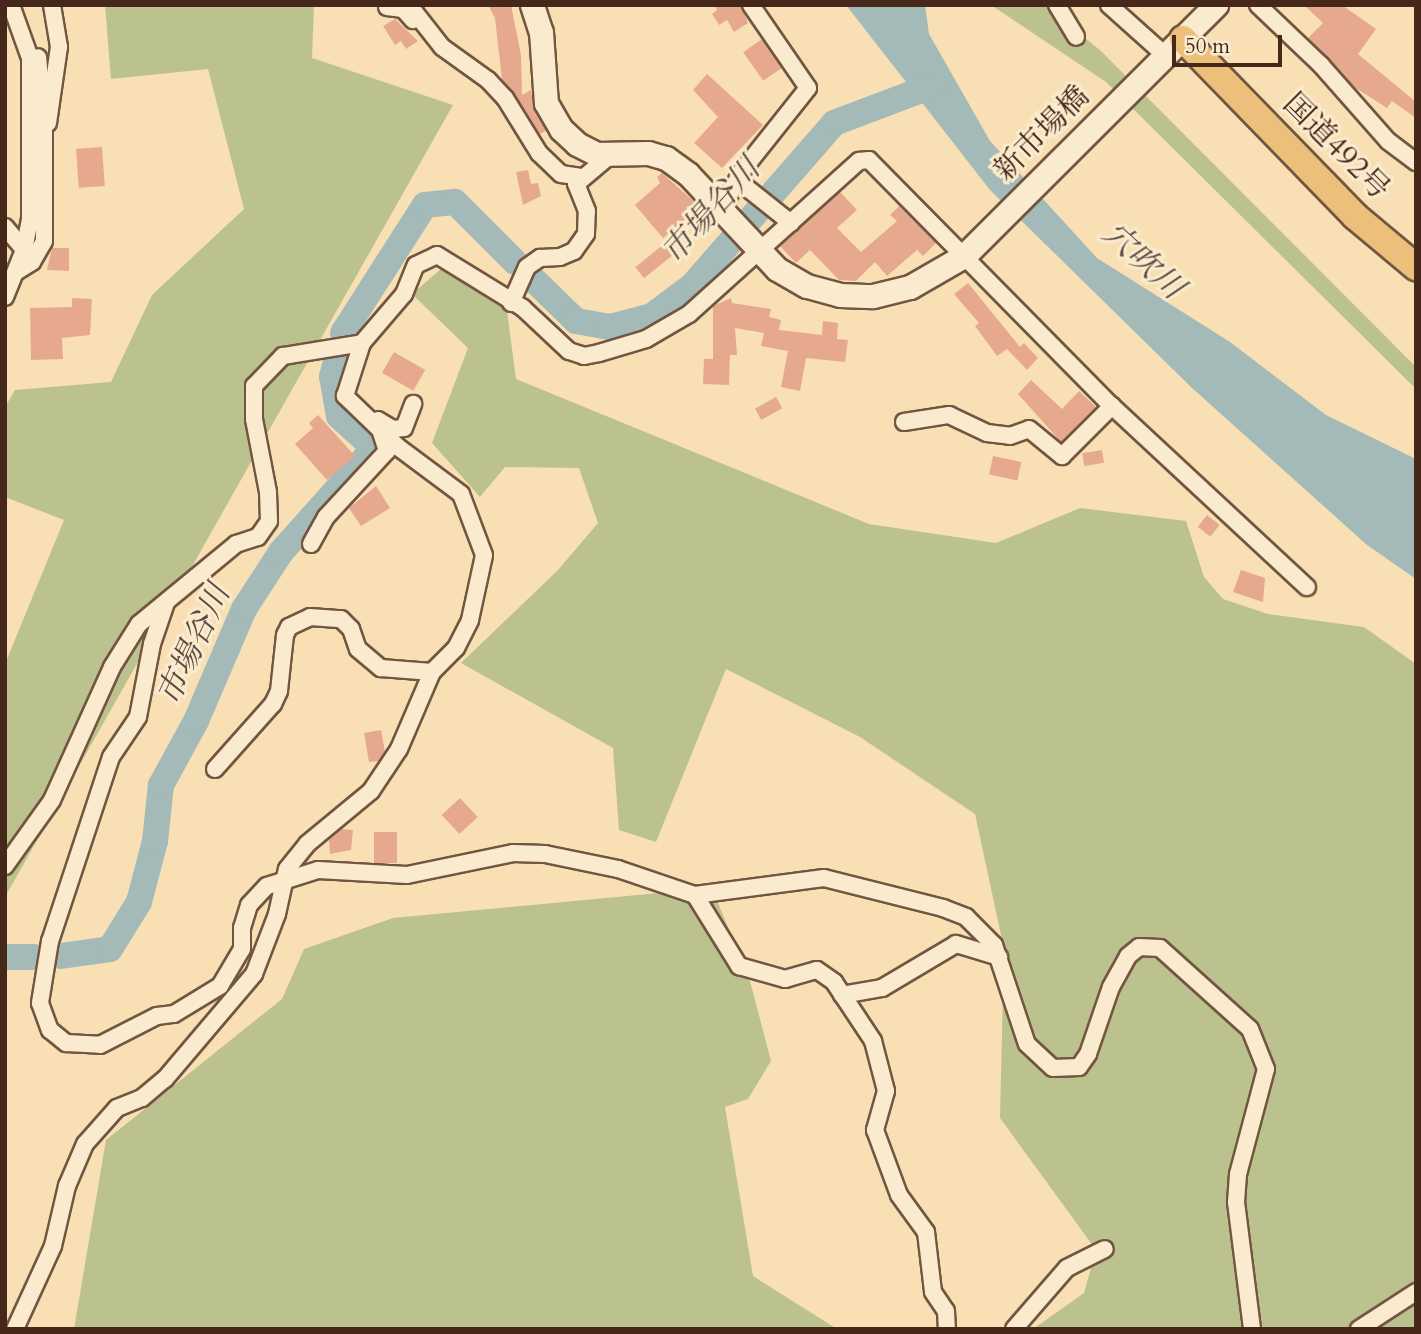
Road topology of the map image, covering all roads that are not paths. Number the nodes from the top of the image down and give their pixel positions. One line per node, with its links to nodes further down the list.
1 (11, 5): 14 (street)
2 (52, 5): 16 (street)
3 (409, 5): 11 (street)
4 (532, 5): 17 (main road, 新市場橋)
5 (751, 5): 20 (street)
6 (1057, 5): 12 (street)
7 (1109, 5): 15 (street)
8 (1216, 5): 13 (main road, 新市場橋)
9 (1258, 5): 18 (street)
10 (387, 6): 11 (street)
11 (424, 27): 19 (street)
12 (1076, 37)
13 (1183, 39): 25 (main road, 新市場橋); 27 (highway, 国道492号)
14 (26, 46): 16 (street); 26 (street)
15 (1158, 49)
16 (44, 139): 28 (street)
17 (613, 153): 19 (street); 21 (main road, 新市場橋)
18 (1416, 162)
19 (583, 177): 30 (street)
20 (742, 184): 21 (street); 22 (street)
21 (725, 215): 24 (main road, 新市場橋)
22 (786, 219): 24 (street); 25 (street)
23 (5, 227): 26 (street)
24 (754, 247): 25 (main road, 新市場橋); 30 (street)
25 (971, 248): 33 (street)
26 (24, 250): 28 (street)
27 (1416, 267)
28 (16, 272): 29 (street)
29 (5, 297)
30 (512, 303): 31 (street)
31 (362, 343): 34 (street); 39 (street)
32 (413, 404): 34 (street)
33 (1112, 406): 35 (street); 38 (street)
34 (358, 408): 36 (street)
35 (904, 422)
36 (380, 430): 37 (street); 40 (street)
37 (311, 544)
38 (1307, 587)
39 (166, 603): 42 (street); 43 (street)
40 (432, 672): 41 (street); 43 (street)
41 (215, 769)
42 (5, 866)
43 (285, 878): 44 (street); 49 (street)
44 (695, 895): 45 (street); 46 (street)
45 (999, 957): 46 (street); 52 (street)
46 (842, 995): 50 (street)
47 (1105, 1249): 51 (street)
48 (1416, 1292): 53 (street)
49 (15, 1329)
50 (947, 1329)
51 (1014, 1329)
52 (1252, 1329)
53 (1359, 1329)

